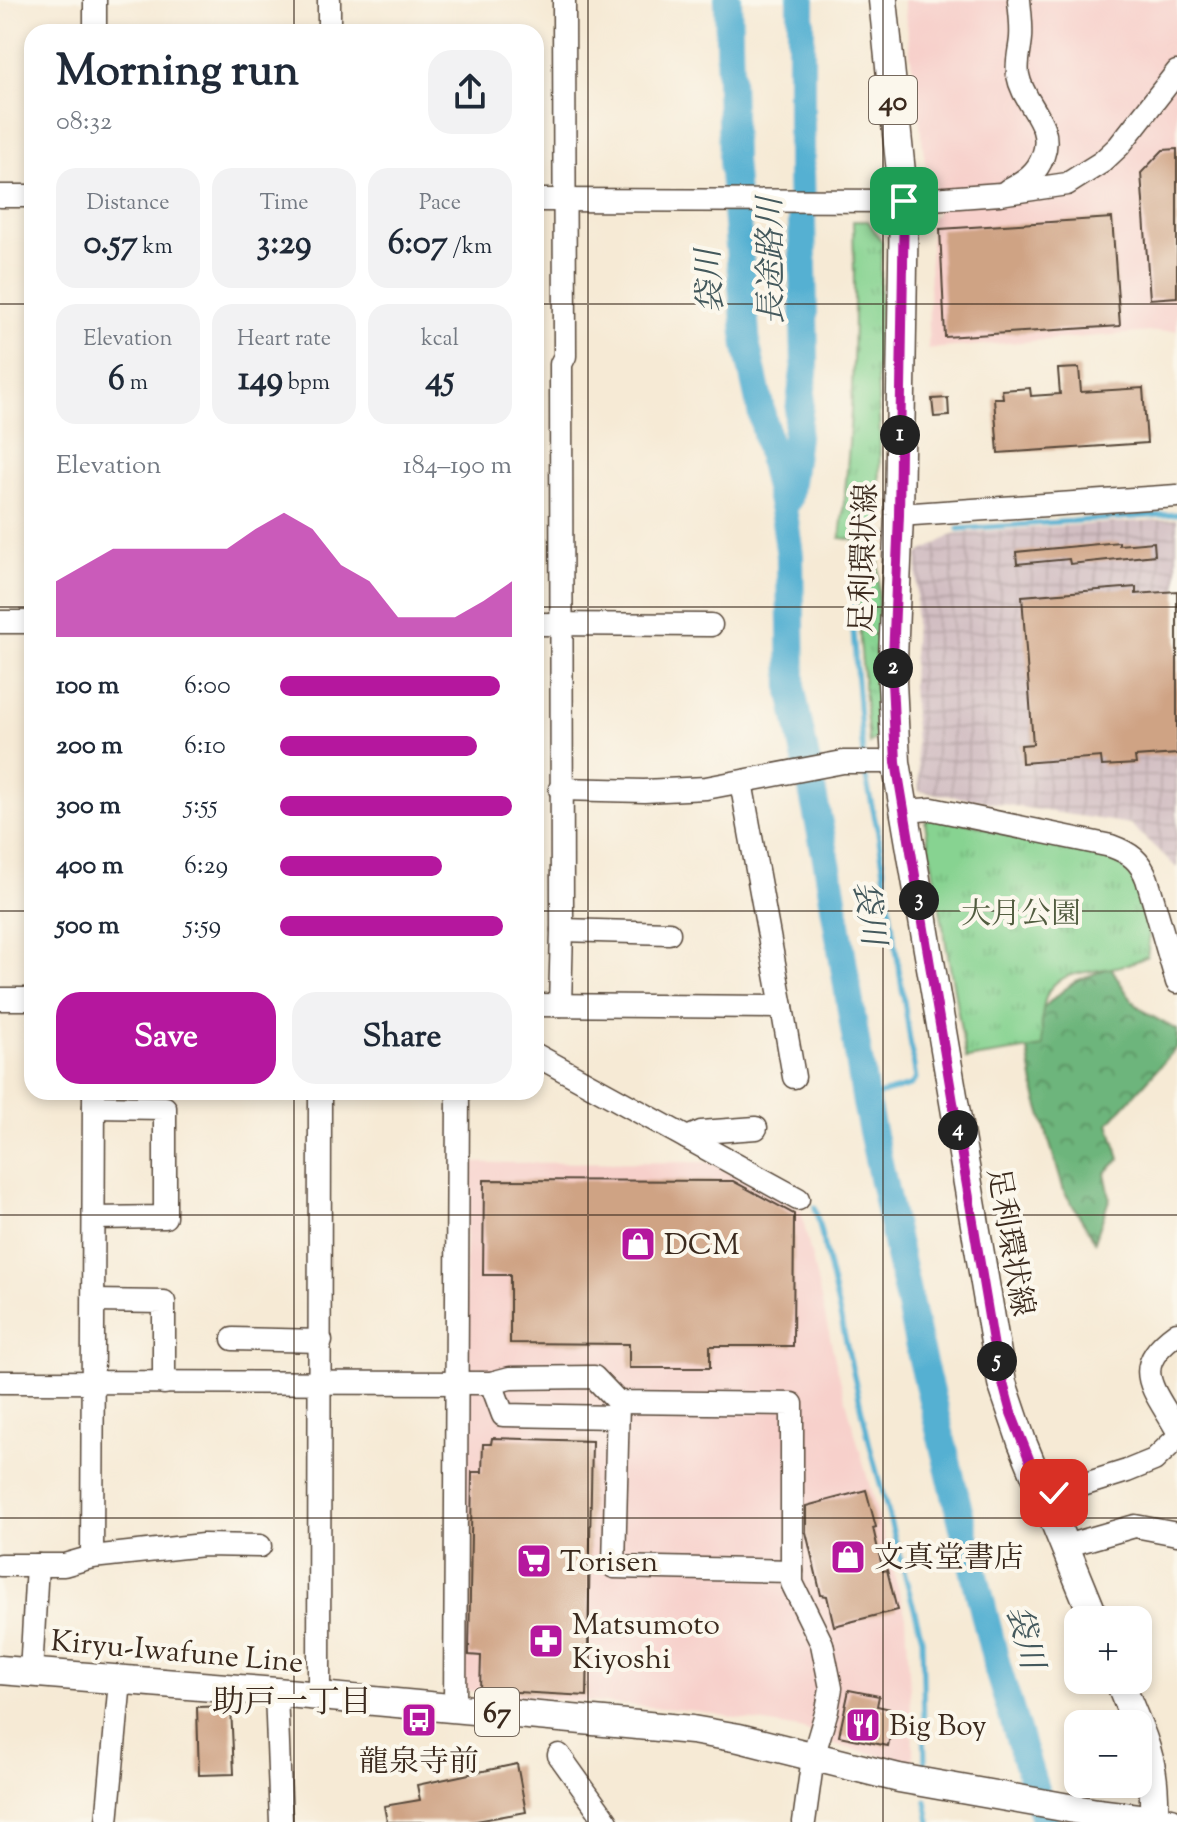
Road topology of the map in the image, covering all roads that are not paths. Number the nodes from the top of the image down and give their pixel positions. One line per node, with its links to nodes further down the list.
1 (95, 0): 6 (street)
2 (329, 0): 7 (street)
3 (564, 0): 13 (street)
4 (883, 0): 14 (main road, 足利環状線 / 40)
5 (1019, 0): 9 (street)
6 (95, 24)
7 (329, 24)
8 (1177, 72): 9 (street)
9 (1000, 194): 14 (street)
10 (0, 196): 11 (street)
11 (24, 196)
12 (544, 200): 13 (street)
13 (566, 200): 14 (street); 20 (street)
14 (904, 201): 16 (main road, 足利環状線 / 40)
15 (1177, 496): 16 (street)
16 (899, 515): 22 (main road, 足利環状線 / 40)
17 (0, 622): 18 (street)
18 (24, 622)
19 (544, 624): 20 (street)
20 (561, 624): 21 (street); 24 (street)
21 (711, 625)
22 (896, 762): 23 (street); 25 (main road, 足利環状線 / 40)
23 (749, 780): 24 (street); 33 (street)
24 (560, 789): 26 (street)
25 (904, 811): 28 (street); 56 (main road, 足利環状線 / 40)
26 (562, 930): 27 (street); 32 (street)
27 (669, 933)
28 (1177, 982)
29 (0, 999): 30 (street)
30 (24, 999)
31 (544, 1005): 32 (street)
32 (560, 1005): 33 (street)
33 (782, 1007): 35 (street)
34 (544, 1059): 40 (street)
35 (794, 1077)
36 (94, 1100): 42 (street); 42 (street)
37 (320, 1100): 46 (street)
38 (458, 1100): 48 (street)
39 (756, 1128): 40 (street)
40 (687, 1138): 41 (street)
41 (798, 1199)
42 (94, 1218): 43 (street)
43 (94, 1301): 49 (street); 50 (street)
44 (1177, 1333): 54 (street)
45 (233, 1339): 46 (street)
46 (321, 1341): 51 (street)
47 (0, 1382): 49 (street)
48 (457, 1382): 51 (street); 52 (street); 70 (street)
49 (94, 1383): 50 (street); 60 (street)
50 (164, 1383): 51 (street)
51 (321, 1383): 69 (street)
52 (491, 1383): 53 (street); 53 (street)
53 (618, 1409): 63 (street); 63 (street)
54 (1177, 1430)
55 (1177, 1438): 56 (street)
56 (1044, 1497): 59 (main road, 足利環状線 / 40)
57 (1177, 1534): 59 (street)
58 (260, 1546): 60 (street)
59 (1065, 1546): 64 (main road, 足利環状線 / 40)
60 (92, 1557): 62 (street)
61 (0, 1565): 62 (street)
62 (37, 1565): 66 (street)
63 (792, 1571): 72 (street)
64 (1089, 1606)
65 (0, 1670): 66 (main road, Kiryu-Iwafune Line / 67)
66 (31, 1673): 67 (main road, Kiryu-Iwafune Line / 67)
67 (120, 1681): 68 (main road, Kiryu-Iwafune Line / 67); 76 (street)
68 (276, 1692): 69 (main road, Kiryu-Iwafune Line / 67); 77 (street)
69 (319, 1697): 70 (main road, Kiryu-Iwafune Line / 67)
70 (455, 1708): 72 (main road, Kiryu-Iwafune Line / 67)
71 (559, 1755): 78 (street)
72 (813, 1757): 74 (main road, Kiryu-Iwafune Line / 67); 79 (street)
73 (1152, 1768): 75 (main road)
74 (1107, 1817): 75 (main road, Kiryu-Iwafune Line / 67)
75 (1162, 1820)
76 (107, 1822)
77 (281, 1822)
78 (607, 1822)
79 (804, 1822)

